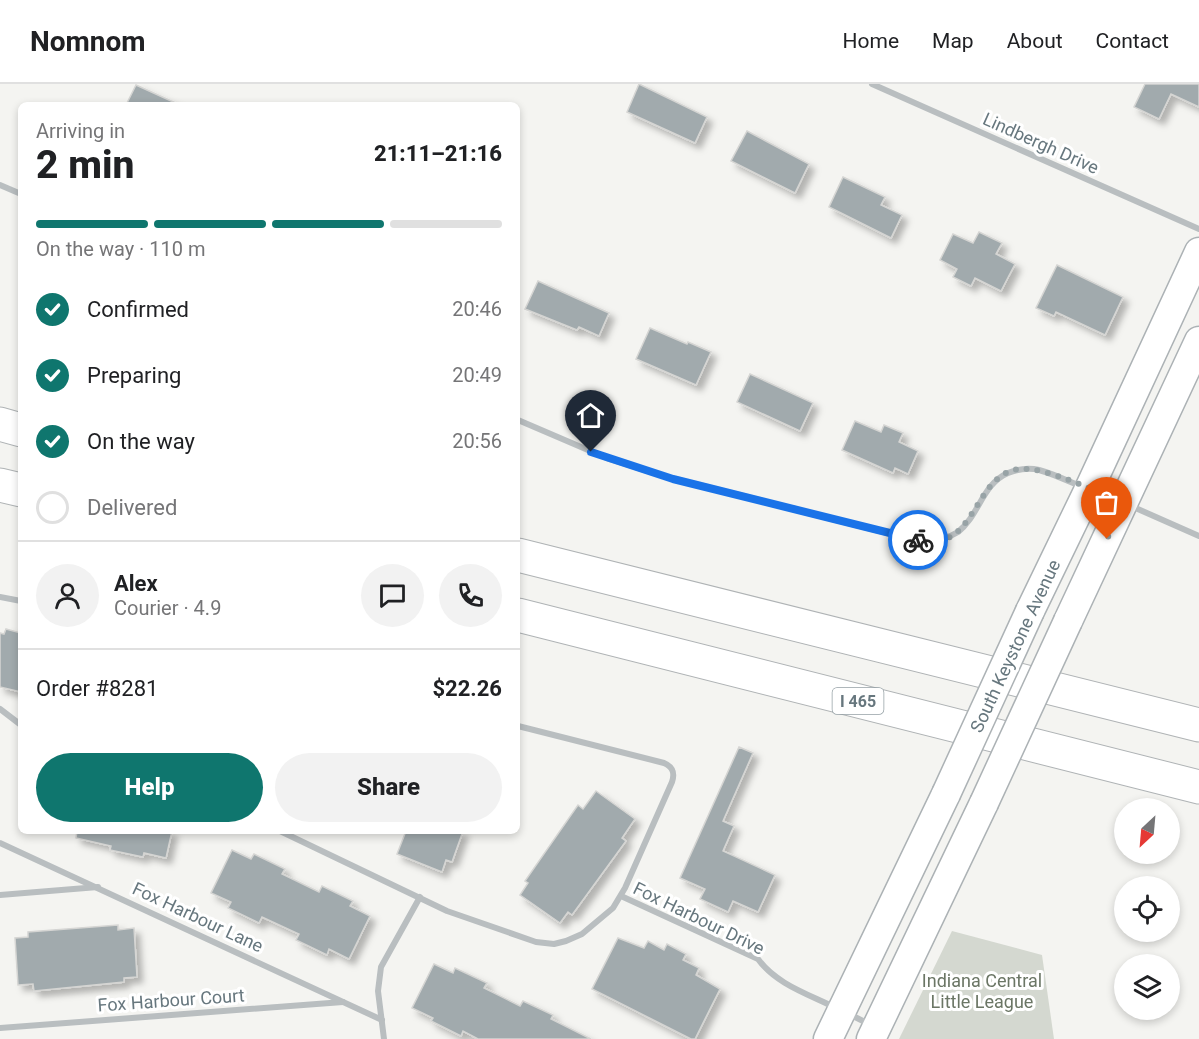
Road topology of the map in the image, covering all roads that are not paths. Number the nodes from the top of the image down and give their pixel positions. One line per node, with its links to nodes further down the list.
1 (872, 84): 4 (street, Lindbergh Drive)
2 (0, 185): 3 (street)
3 (18, 193)
4 (1199, 229)
5 (1199, 252): 12 (main road, South Keystone Avenue)
6 (1199, 341): 13 (main road, South Keystone Avenue)
7 (520, 421): 12 (street)
8 (0, 424): 9 (highway)
9 (18, 429)
10 (0, 485): 11 (highway)
11 (18, 489)
12 (1089, 489): 13 (street); 31 (main road, South Keystone Avenue, bridge)
13 (1124, 503): 14 (street); 34 (main road, South Keystone Avenue, bridge)
14 (1199, 536)
15 (520, 555): 21 (highway)
16 (0, 597): 17 (street)
17 (18, 600)
18 (520, 616): 23 (highway, I 465)
19 (0, 709): 20 (street)
20 (18, 723)
21 (1199, 725)
22 (520, 727): 28 (street)
23 (1199, 787)
24 (286, 834): 29 (street, Fox Harbour Drive)
25 (0, 843): 26 (street, Fox Harbour Lane)
26 (98, 887): 27 (street); 30 (street, Fox Harbour Lane)
27 (0, 895)
28 (621, 896): 29 (street, Fox Harbour Drive); 31 (street, Fox Harbour Drive)
29 (420, 897): 32 (street)
30 (344, 1002): 32 (street, Fox Harbour Lane); 33 (street, Fox Harbour Court)
31 (842, 1011): 34 (street, Fox Harbour Drive); 36 (main road, South Keystone Avenue)
32 (382, 1020): 35 (street)
33 (0, 1028)
34 (874, 1034)
35 (384, 1039)
36 (828, 1039)

